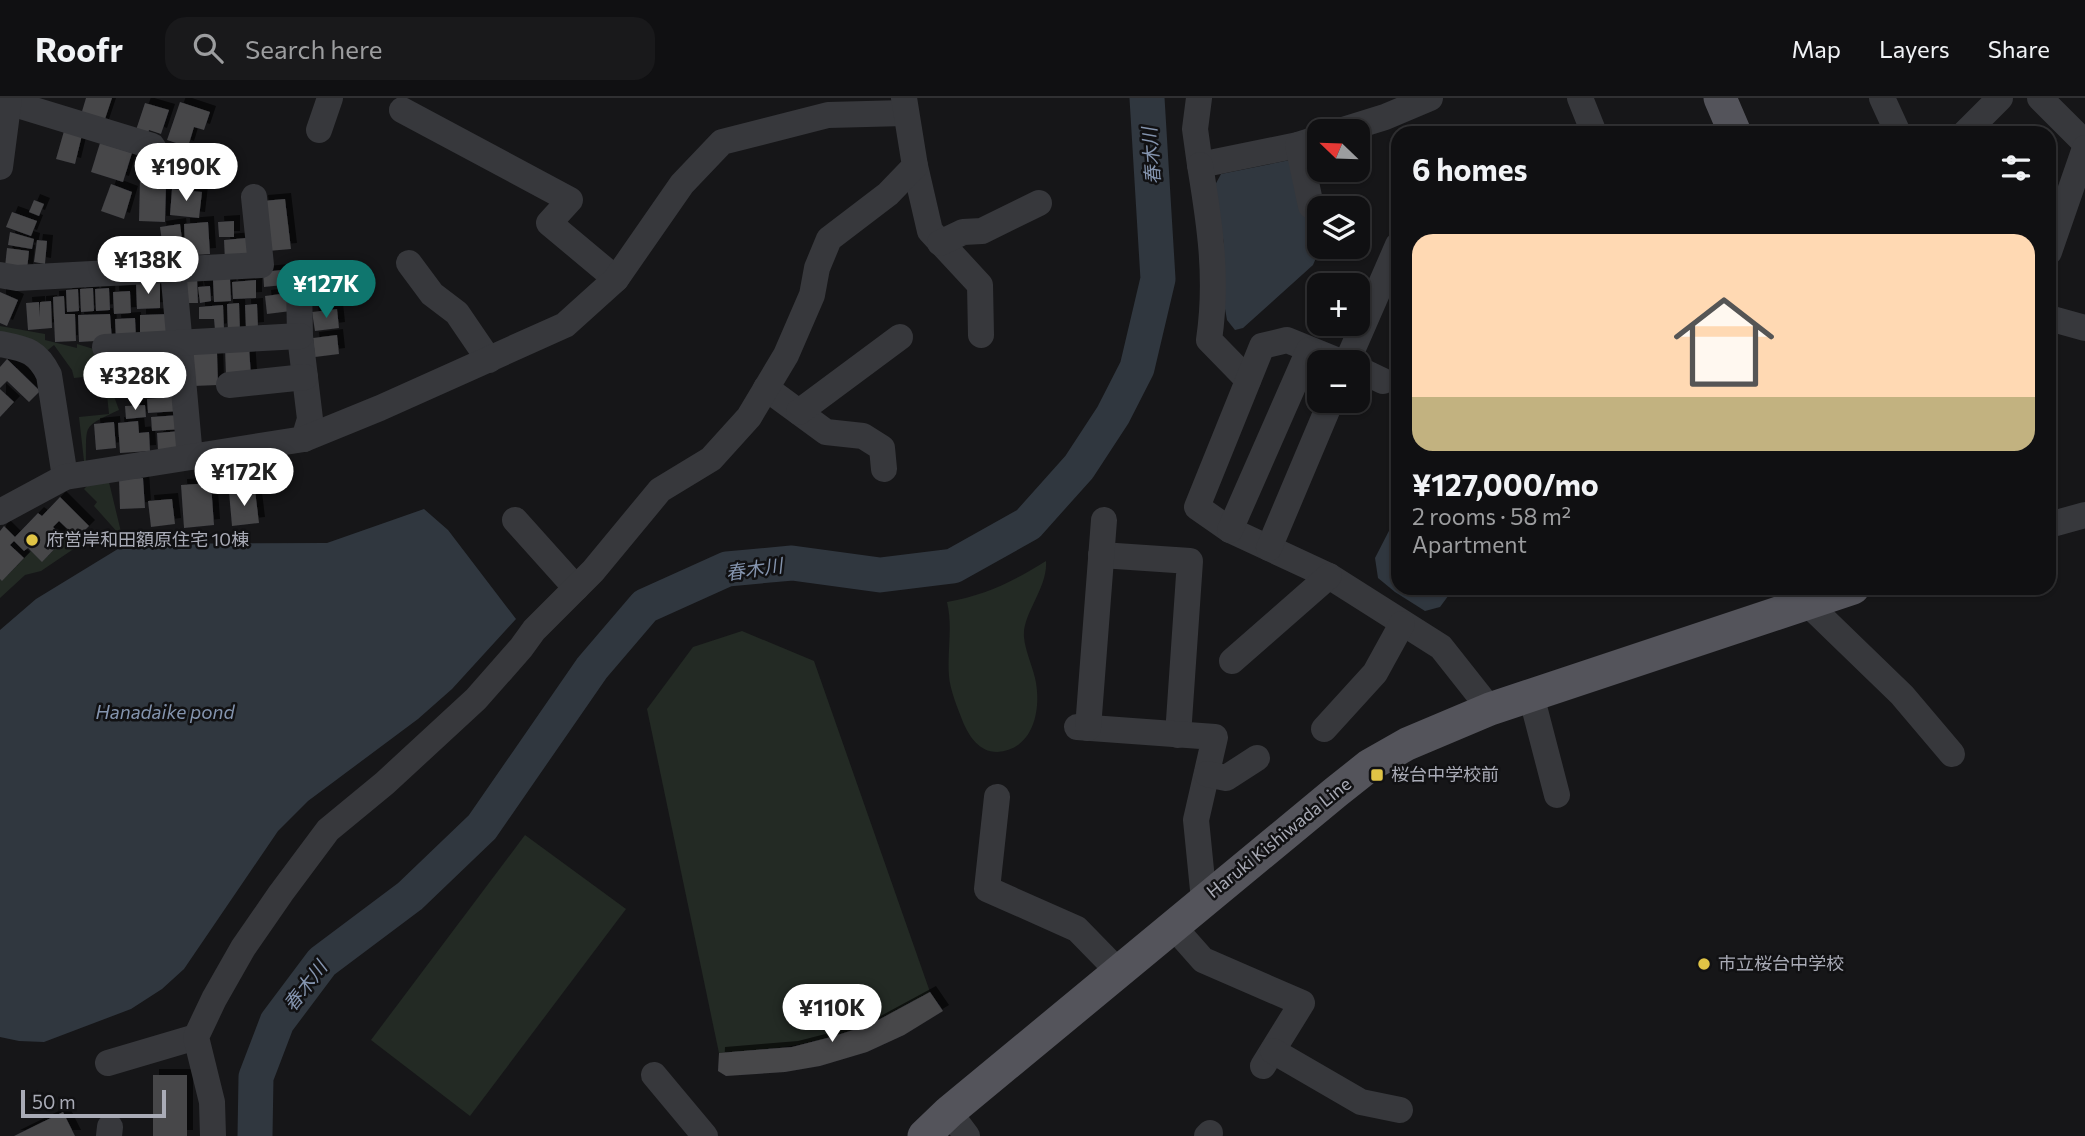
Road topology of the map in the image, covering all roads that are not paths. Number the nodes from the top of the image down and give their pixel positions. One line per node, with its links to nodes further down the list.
1 (330, 98): 17 (street)
2 (1199, 98): 22 (street)
3 (1430, 98): 12 (street)
4 (1580, 98): 13 (street)
5 (1720, 98): 14 (main road)
6 (1882, 98): 15 (street)
7 (2000, 98): 16 (street)
8 (2040, 98): 19 (street)
9 (9, 100): 21 (street); 24 (street)
10 (905, 105): 23 (street); 33 (street)
11 (402, 110): 33 (street)
12 (1370, 122)
13 (1591, 126)
14 (1732, 126)
15 (1895, 126)
16 (1972, 126)
17 (319, 131)
18 (1307, 141): 22 (street)
19 (2085, 143)
20 (2085, 149): 27 (street)
21 (159, 157)
22 (1200, 165): 49 (street)
23 (915, 166): 28 (street); 52 (street)
24 (0, 167)
25 (254, 197): 31 (street)
26 (1039, 203): 28 (street)
27 (2056, 232)
28 (940, 243): 37 (street)
29 (1391, 253): 44 (street)
30 (409, 263): 46 (street)
31 (173, 270): 32 (street); 40 (street)
32 (0, 275)
33 (616, 279): 46 (street)
34 (299, 283): 38 (street)
35 (2056, 320): 36 (street)
36 (2085, 328)
37 (981, 335)
38 (300, 336): 40 (street); 48 (street)
39 (900, 337): 53 (street)
40 (180, 343): 42 (street); 56 (street)
41 (0, 344): 58 (street)
42 (104, 347)
43 (1309, 350): 49 (street)
44 (1352, 350)
45 (1307, 355): 64 (street)
46 (489, 360): 55 (street)
47 (1370, 375): 50 (street)
48 (305, 377): 51 (street); 55 (street)
49 (1248, 380): 64 (street)
50 (1383, 381)
51 (229, 385)
52 (766, 388): 53 (street); 68 (street)
53 (799, 412): 57 (street)
54 (1326, 413): 65 (street)
55 (303, 439): 56 (street)
56 (190, 457): 58 (street)
57 (884, 469)
58 (65, 477): 59 (street)
59 (0, 512)
60 (2085, 515): 63 (street)
61 (515, 520): 68 (street)
62 (1104, 520): 66 (street)
63 (2056, 524)
64 (1230, 530): 65 (street)
65 (1269, 548): 67 (street)
66 (1101, 555): 76 (street); 76 (street)
67 (1329, 576): 71 (street); 72 (street)
68 (576, 587): 85 (street)
69 (1831, 595): 70 (main road, Haruki Kishiwada Line)
70 (1808, 604): 73 (main road, Haruki Kishiwada Line); 77 (street)
71 (1402, 624): 74 (street); 75 (street)
72 (1232, 661)
73 (1531, 695): 74 (main road, Haruki Kishiwada Line); 80 (street)
74 (1490, 709): 82 (main road, Haruki Kishiwada Line)
75 (1324, 729)
76 (1178, 735): 79 (street)
77 (1952, 754)
78 (1257, 758): 79 (street)
79 (1207, 774): 82 (street)
80 (1557, 795)
81 (998, 797): 84 (street)
82 (1204, 900): 83 (main road, Haruki Kishiwada Line)
83 (1172, 925): 84 (main road, Haruki Kishiwada Line); 88 (street)
84 (1118, 971): 89 (main road, Haruki Kishiwada Line)
85 (196, 1037): 86 (street); 90 (street)
86 (108, 1063)
87 (654, 1075): 91 (street)
88 (1400, 1110)
89 (958, 1124): 92 (main road, Haruki Kishiwada Line)
90 (213, 1136)
91 (705, 1136)
92 (924, 1136)

